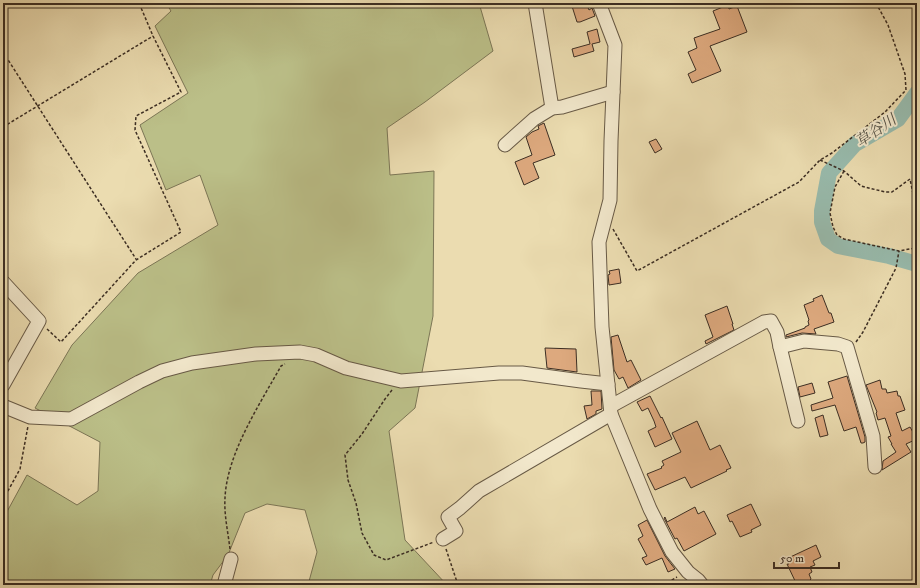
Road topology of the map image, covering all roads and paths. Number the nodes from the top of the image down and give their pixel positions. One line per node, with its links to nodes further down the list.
1 (139, 3): 5 (path)
2 (535, 3): 9 (street)
3 (599, 3): 7 (street)
4 (876, 3): 12 (path)
5 (153, 36): 8 (path); 18 (path)
6 (3, 52): 8 (path)
7 (613, 92): 9 (street); 15 (street)
8 (38, 106): 10 (path); 18 (path)
9 (552, 108): 11 (street)
10 (3, 127)
11 (505, 145)
12 (820, 160): 13 (path); 15 (path)
13 (844, 171): 14 (path); 17 (path)
14 (917, 213)
15 (604, 221): 25 (street)
16 (917, 247): 17 (path)
17 (899, 250): 22 (path)
18 (136, 260): 20 (path)
19 (3, 282): 20 (street)
20 (39, 321): 26 (street)
21 (780, 347): 22 (street); 28 (street); 30 (street)
22 (847, 347): 31 (street)
23 (300, 352): 24 (street); 29 (street); 34 (path)
24 (401, 381): 25 (street); 33 (path)
25 (608, 384): 28 (street)
26 (3, 385)
27 (3, 406): 29 (street)
28 (611, 410): 33 (street); 35 (street)
29 (30, 417): 32 (path)
30 (798, 421)
31 (876, 467)
32 (3, 500)
33 (443, 539): 37 (path)
34 (231, 559): 36 (street)
35 (688, 572): 38 (path); 39 (street)
36 (224, 585)
37 (458, 585)
38 (663, 585)
39 (702, 585)

